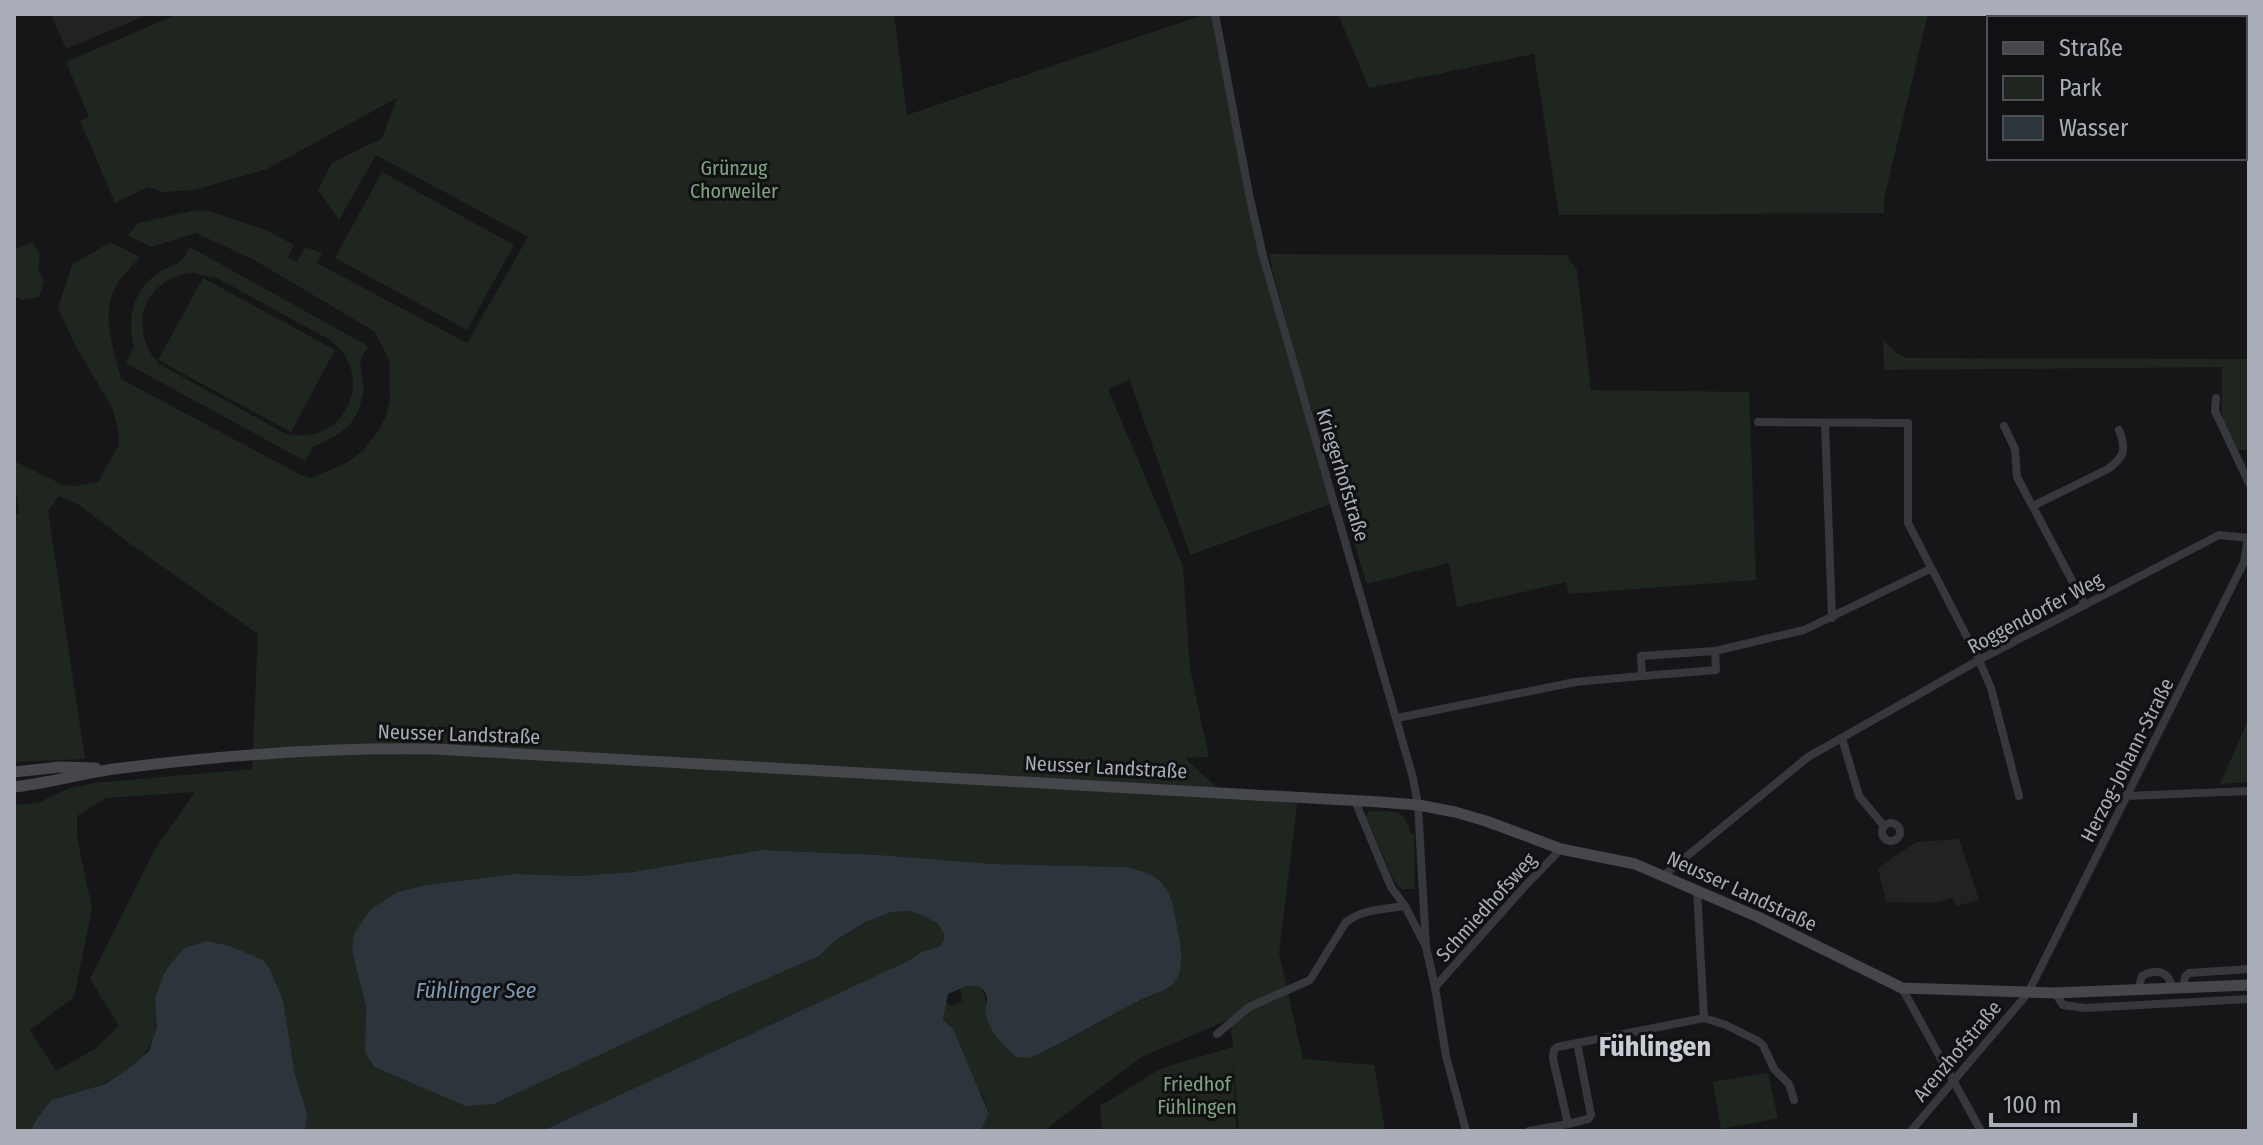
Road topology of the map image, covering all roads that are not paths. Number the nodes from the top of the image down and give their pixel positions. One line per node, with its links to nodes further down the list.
1 (1215, 14): 16 (street, Kriegerhofstraße)
2 (2216, 398): 7 (street)
3 (1758, 422): 4 (street)
4 (1825, 423): 10 (street); 12 (street)
5 (2004, 426): 8 (street)
6 (2119, 430): 8 (street)
7 (2249, 483)
8 (2033, 506): 11 (street)
9 (2249, 538): 11 (street, Roggendorfer Weg); 23 (street, Herzog-Johann-Straße)
10 (1930, 569): 12 (street); 14 (street)
11 (2085, 605): 14 (street, Roggendorfer Weg)
12 (1832, 618): 13 (street)
13 (1715, 651): 15 (street); 15 (street)
14 (1979, 660): 17 (street, Roggendorfer Weg); 22 (street)
15 (1642, 676): 16 (street)
16 (1397, 718): 25 (street, Kriegerhofstraße)
17 (1842, 738): 26 (street); 28 (street, Roggendorfer Weg)
18 (120, 768): 19 (main road, Neusser Landstraße); 20 (main road, Neusser Landstraße); 24 (main road, Neusser Landstraße)
19 (14, 772)
20 (14, 787)
21 (2249, 791): 23 (street)
22 (2019, 796)
23 (2126, 796): 40 (street, Herzog-Johann-Straße)
24 (1355, 801): 25 (main road, Neusser Landstraße); 30 (street, Kriegerhofstraße)
25 (1418, 805): 27 (main road, Neusser Landstraße); 31 (street, Kriegerhofstraße)
26 (1884, 826)
27 (1561, 849): 28 (main road, Neusser Landstraße); 36 (street, Schmiedhofsweg)
28 (1664, 875): 29 (main road, Neusser Landstraße)
29 (1697, 890): 37 (main road, Neusser Landstraße); 43 (street)
30 (1405, 906): 31 (street, Kriegerhofstraße); 44 (street)
31 (1426, 947): 36 (street, Kriegerhofstraße)
32 (2249, 969): 34 (street)
33 (2165, 973): 34 (street); 38 (street); 39 (street)
34 (2189, 973): 38 (street)
35 (2249, 985): 38 (main road, Neusser Landstraße)
36 (1435, 987): 49 (street, Kriegerhofstraße)
37 (1902, 988): 40 (main road, Neusser Landstraße); 46 (street)
38 (2178, 988): 39 (main road, Neusser Landstraße)
39 (2138, 990): 41 (main road, Neusser Landstraße)
40 (2028, 993): 41 (main road, Neusser Landstraße); 46 (street, Arenzhofstraße)
41 (2055, 993): 42 (street, Neusser Landstraße)
42 (2249, 999)
43 (1704, 1018): 45 (street); 47 (street)
44 (1217, 1034)
45 (1577, 1043): 48 (street); 48 (street)
46 (1954, 1079): 51 (street, Arenzhofstraße); 52 (street)
47 (1794, 1100)
48 (1568, 1124): 50 (street)
49 (1466, 1131)
50 (1529, 1131)
51 (1911, 1131)
52 (1981, 1131)

